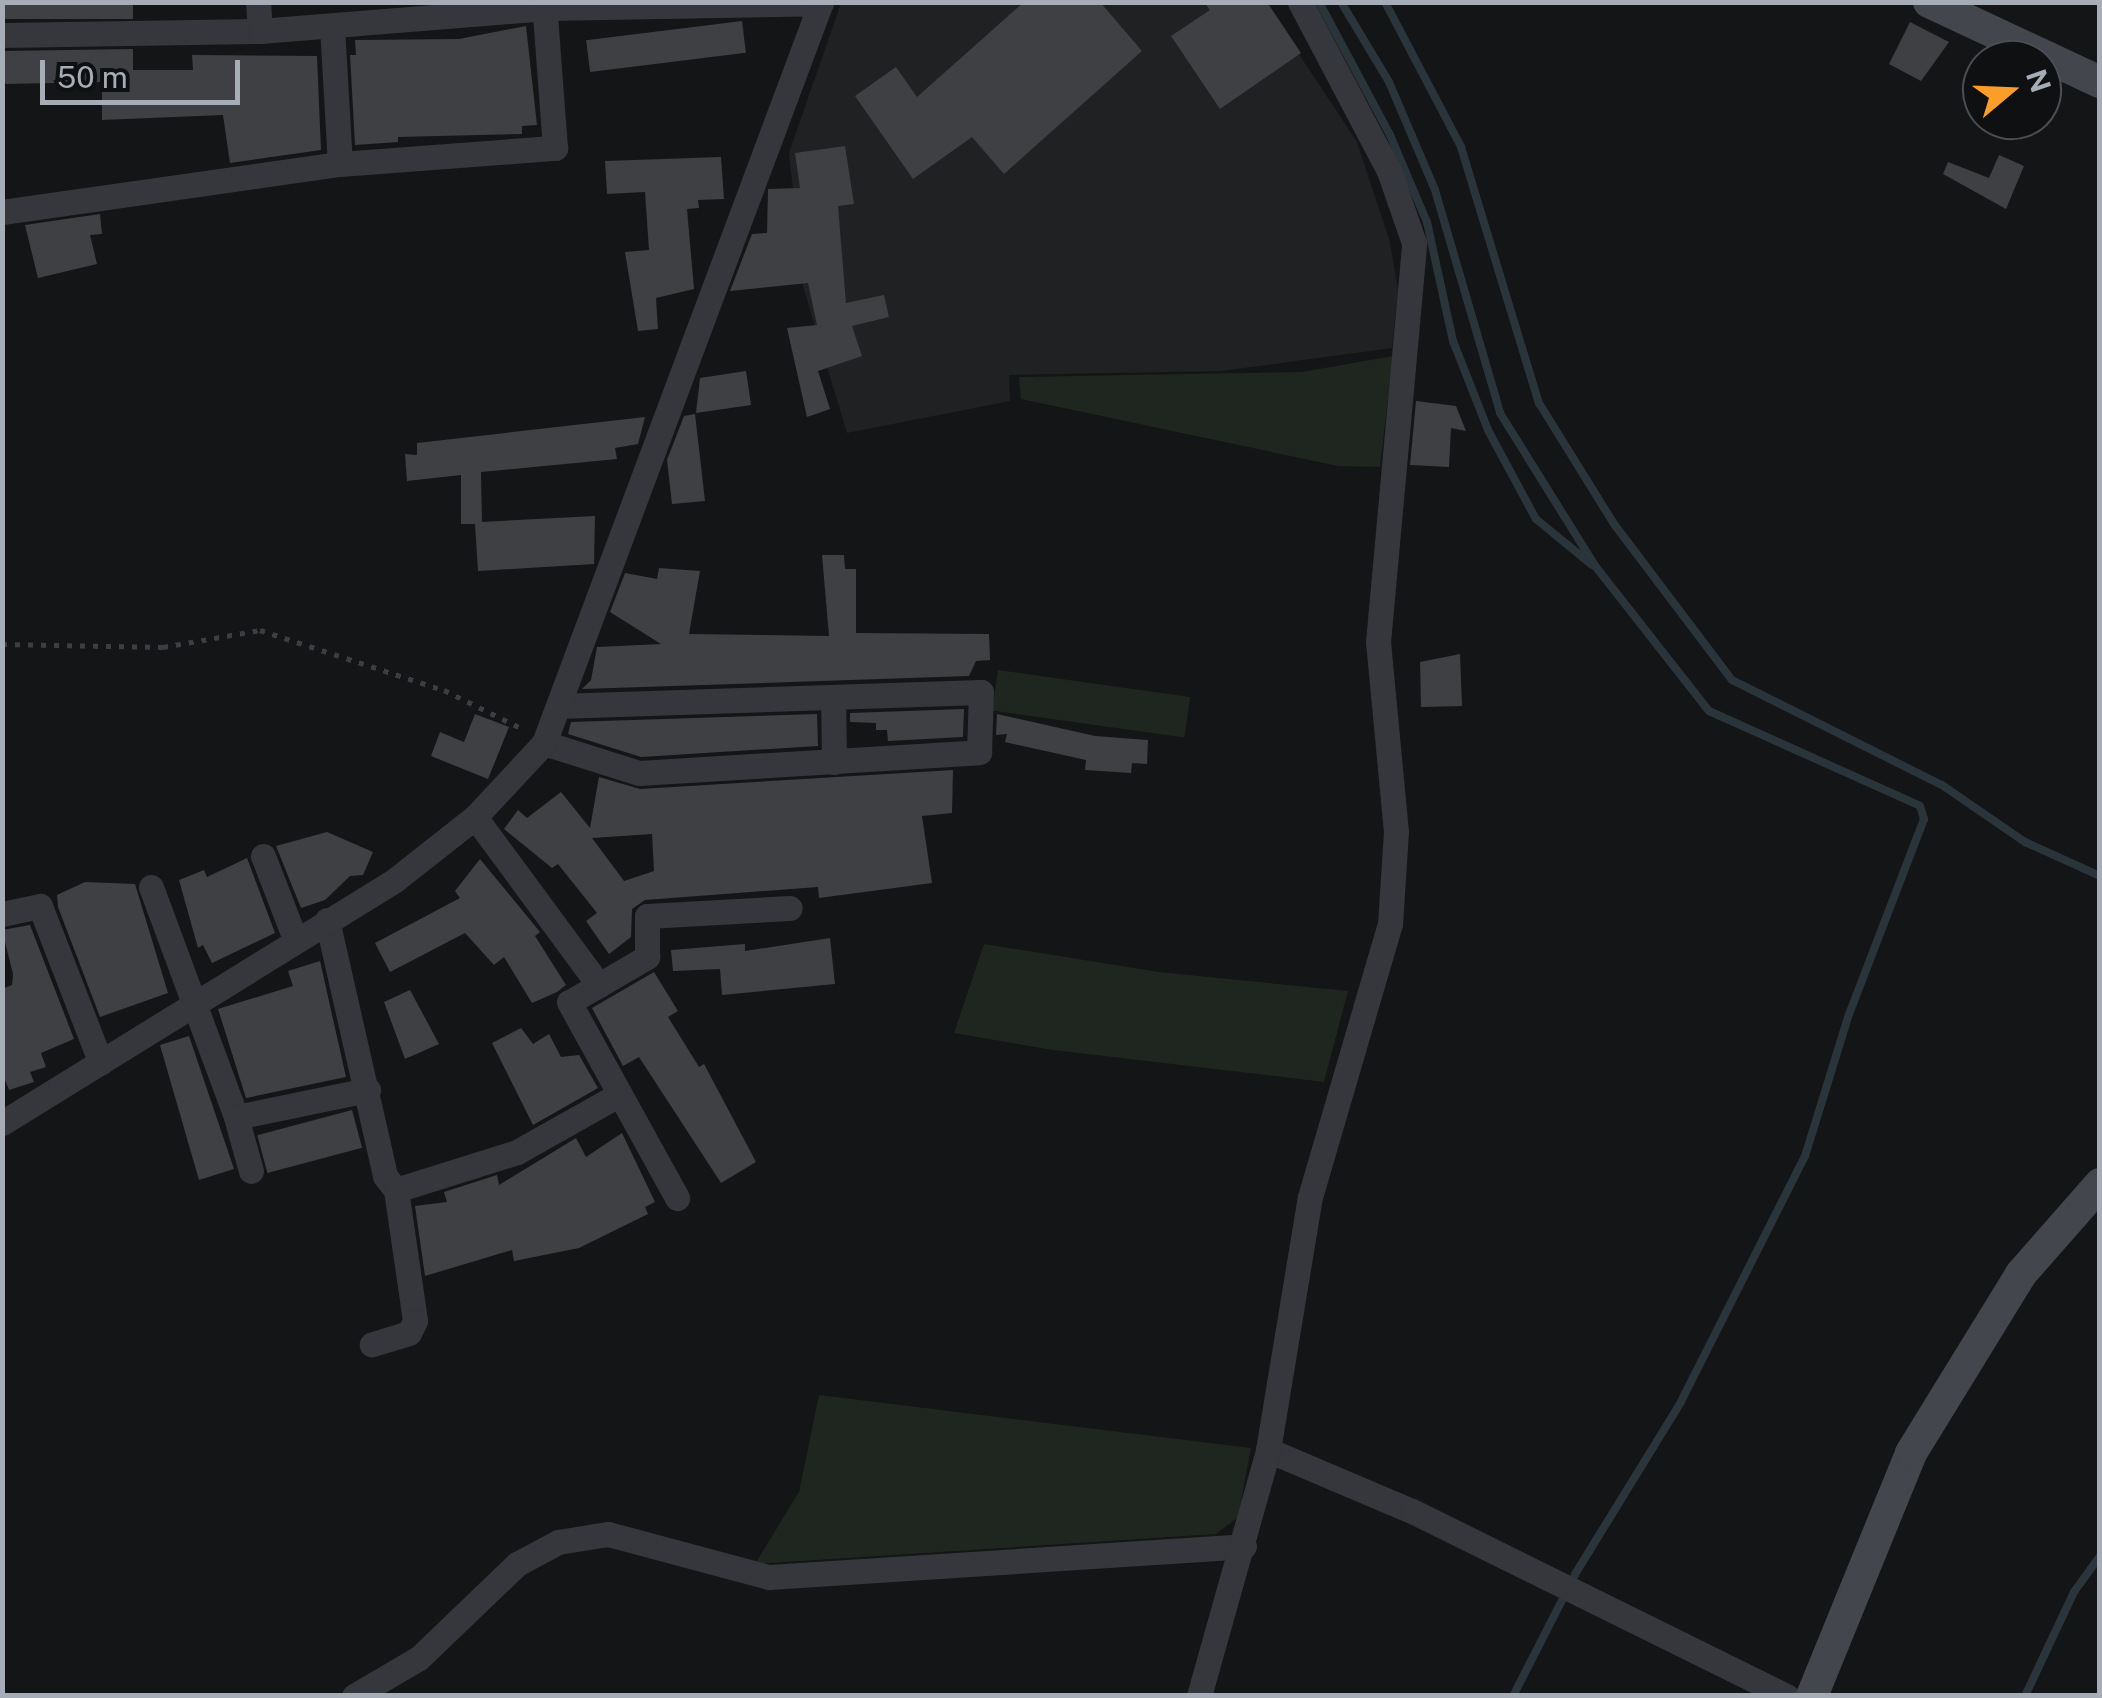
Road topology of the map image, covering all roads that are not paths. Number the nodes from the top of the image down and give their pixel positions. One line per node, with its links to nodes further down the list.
1 (258, 2): 8 (street)
2 (1300, 2): 36 (street)
3 (1928, 2): 10 (street)
4 (821, 3): 5 (street); 14 (street)
5 (544, 5): 6 (street); 11 (street)
6 (402, 13): 7 (street)
7 (332, 26): 8 (street); 11 (street)
8 (260, 31): 9 (street)
9 (2, 34)
10 (2100, 82)
11 (340, 164): 12 (street)
12 (2, 212)
13 (833, 697): 14 (street); 16 (street); 16 (street)
14 (558, 706): 15 (street)
15 (544, 744): 16 (street); 17 (street)
16 (834, 762)
17 (474, 817): 22 (street); 24 (street)
18 (264, 856): 23 (street)
19 (151, 887): 25 (street)
20 (790, 908): 24 (street)
21 (2, 914): 26 (street)
22 (327, 920): 23 (street); 27 (street)
23 (296, 939): 25 (street)
24 (598, 985): 28 (street)
25 (198, 1004): 26 (street); 29 (street)
26 (102, 1063): 30 (street)
27 (368, 1090): 29 (street); 33 (street)
28 (620, 1094): 33 (street); 34 (street)
29 (236, 1117): 31 (street)
30 (2, 1123)
31 (251, 1171)
32 (2100, 1184): 41 (street)
33 (396, 1190): 35 (street)
34 (677, 1198)
35 (372, 1344)
36 (1268, 1450): 37 (street); 40 (street)
37 (1244, 1546): 38 (street); 39 (street)
38 (354, 1696)
39 (1199, 1696)
40 (1787, 1696)
41 (1812, 1696)

